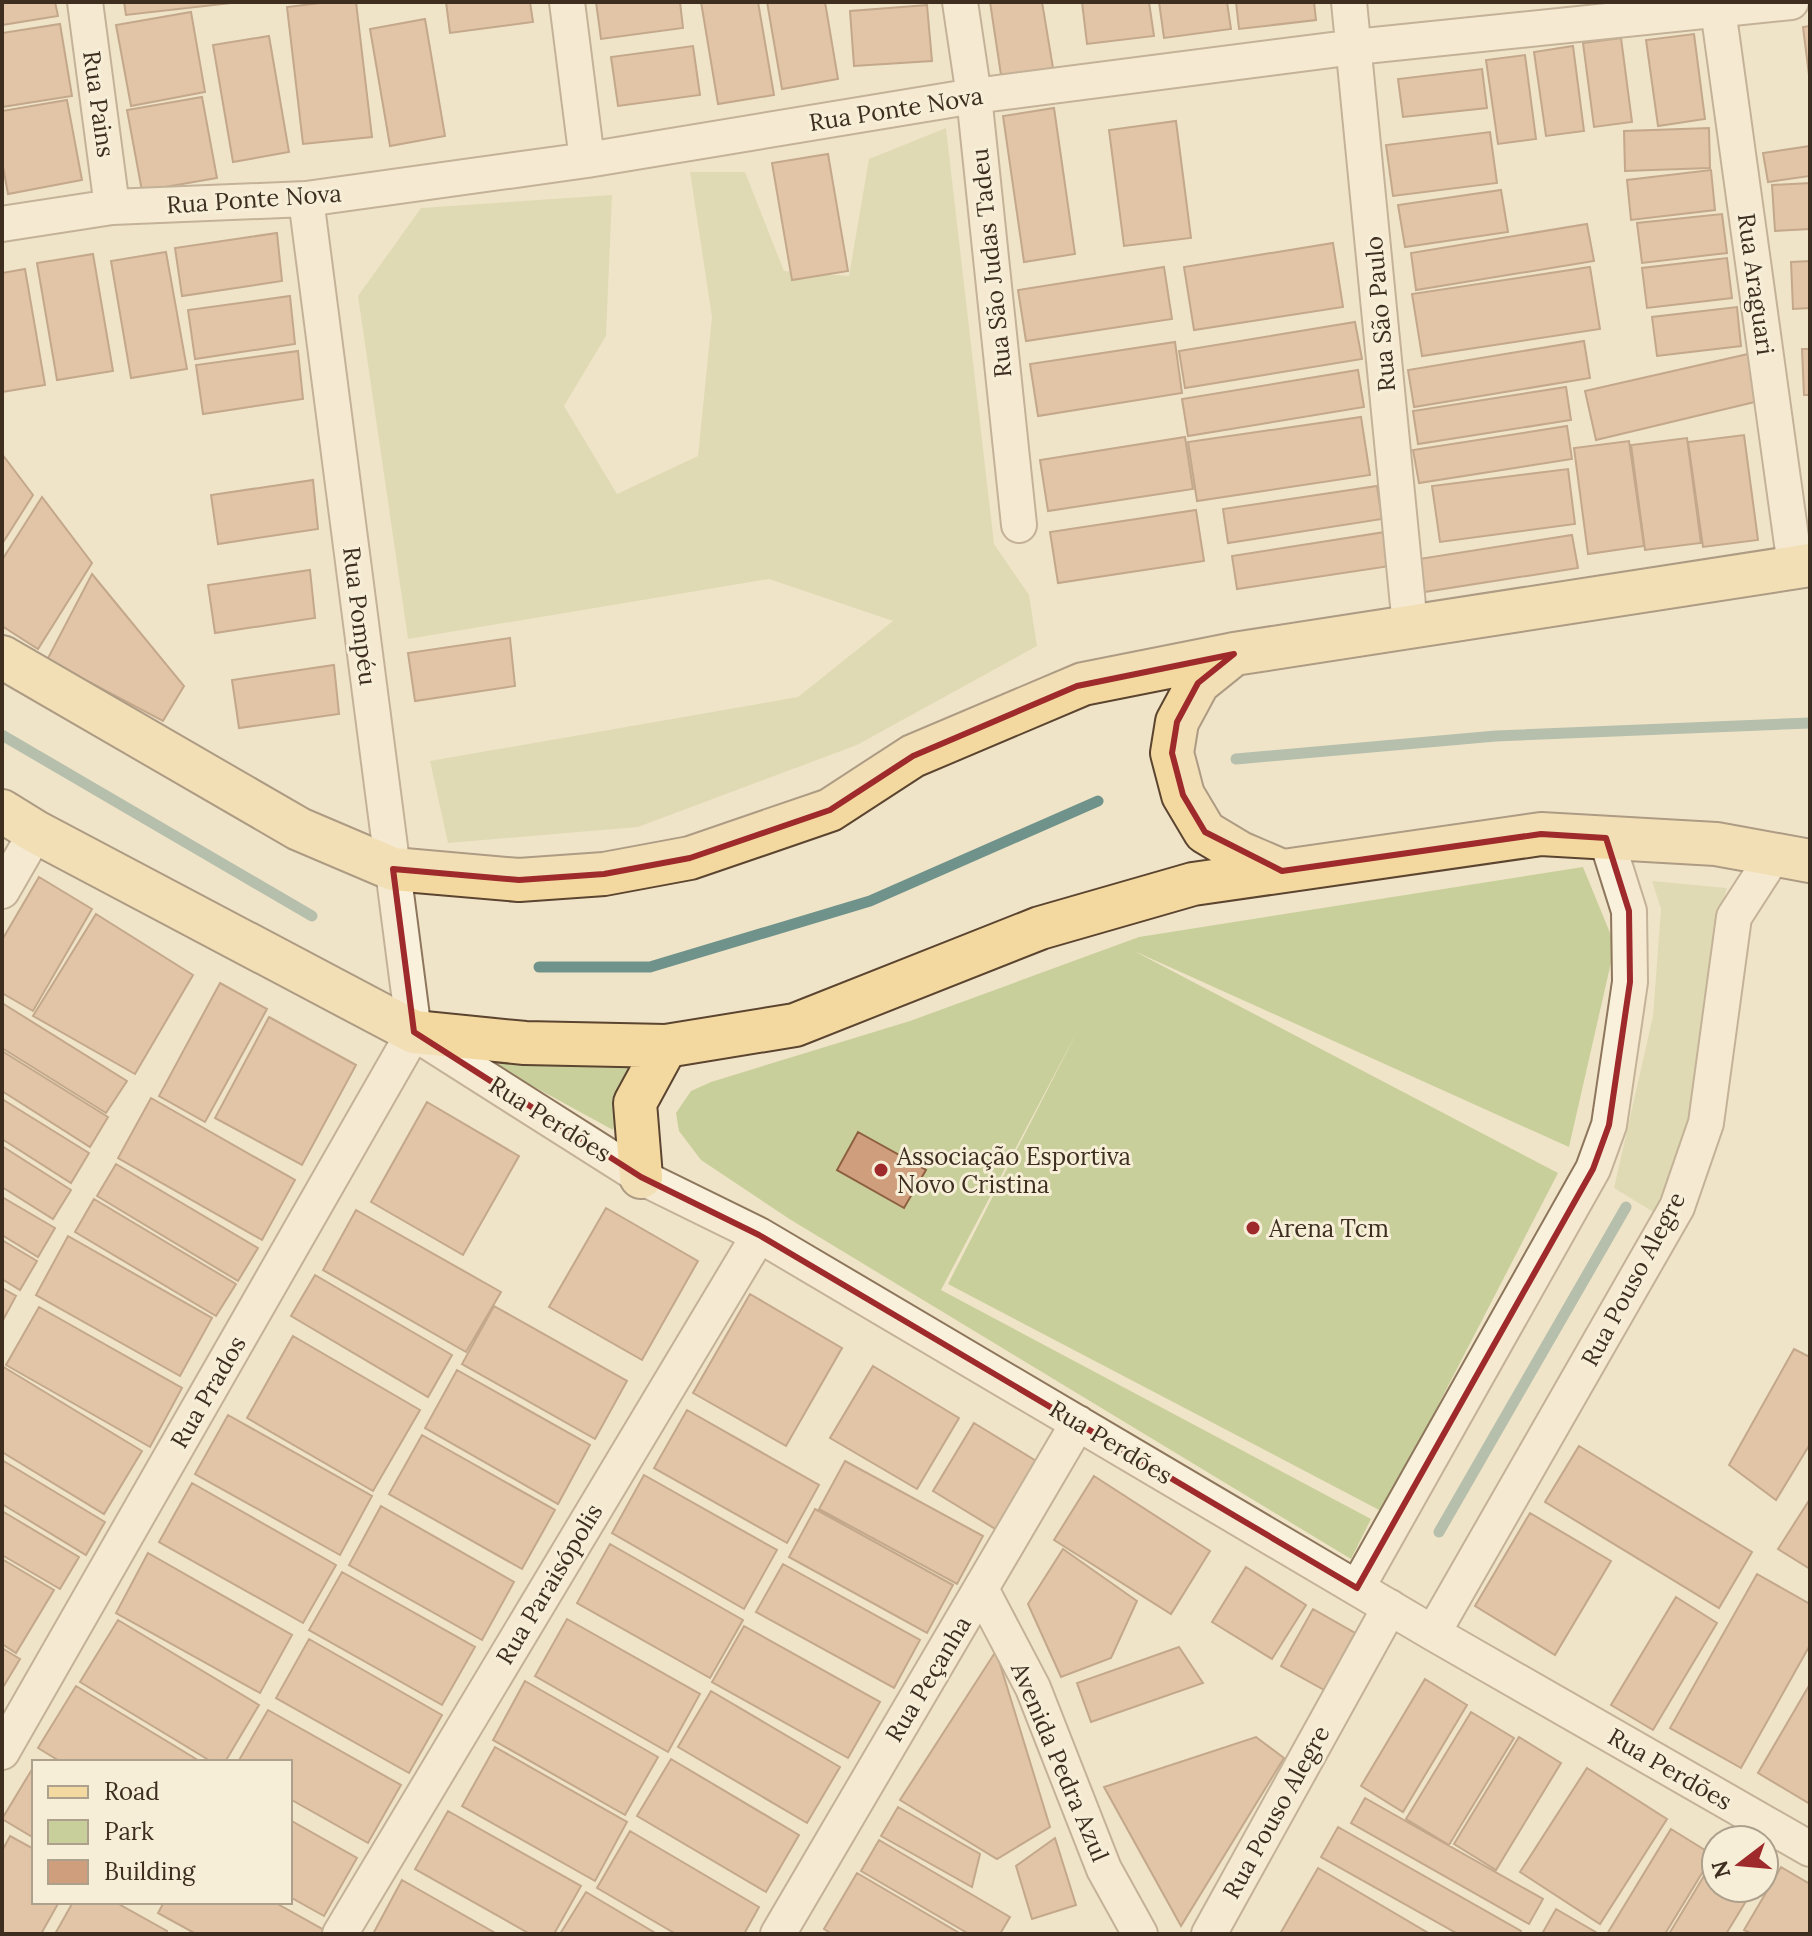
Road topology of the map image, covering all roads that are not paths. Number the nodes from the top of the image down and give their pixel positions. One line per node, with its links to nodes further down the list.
1 (85, 2): 11 (street, Rua Pains)
2 (567, 2): 9 (street)
3 (960, 2): 8 (street, Rua São Judas Tadeu)
4 (1349, 2): 7 (street, Rua São Paulo)
5 (1791, 2): 6 (street, Rua Ponte Nova)
6 (1717, 5): 7 (street, Rua Ponte Nova); 14 (street, Rua Araguari)
7 (1355, 47): 8 (street, Rua Ponte Nova); 15 (street, Rua São Paulo)
8 (974, 96): 9 (street, Rua Ponte Nova); 13 (street, Rua São Judas Tadeu)
9 (587, 160): 10 (street, Rua Ponte Nova)
10 (306, 199): 11 (street, Rua Ponte Nova); 21 (street, Rua Pompéu)
11 (112, 207): 12 (street, Rua Ponte Nova)
12 (2, 224)
13 (1019, 525)
14 (1802, 566): 15 (main road)
15 (1410, 626): 16 (main road)
16 (1234, 654): 21 (main road); 22 (main road)
17 (2, 657): 21 (main road)
18 (19, 821): 23 (street); 24 (main road)
19 (1606, 838): 20 (main road); 22 (main road); 29 (street)
20 (1792, 858): 32 (street, Rua Pouso Alegre)
21 (393, 869): 24 (street, Rua Pompéu)
22 (1282, 871): 25 (main road)
23 (2, 891)
24 (414, 1032): 25 (main road); 26 (street, Rua Perdões); 33 (street, Rua Prados)
25 (666, 1046): 26 (main road)
26 (641, 1177): 27 (street, Rua Perdões)
27 (759, 1235): 28 (street, Rua Perdões); 35 (street, Rua Paraisópolis)
28 (1078, 1423): 29 (street, Rua Perdões); 30 (street, Rua Peçanha)
29 (1357, 1588): 31 (street, Rua Perdões)
30 (981, 1589): 36 (street, Rua Peçanha); 37 (street, Avenida Pedra Azul)
31 (1390, 1607): 32 (street, Rua Perdões); 38 (street, Rua Pouso Alegre)
32 (1433, 1633): 34 (street, Rua Perdões)
33 (2, 1752)
34 (1810, 1849)
35 (340, 1934)
36 (778, 1934)
37 (1140, 1934)
38 (1209, 1934)

